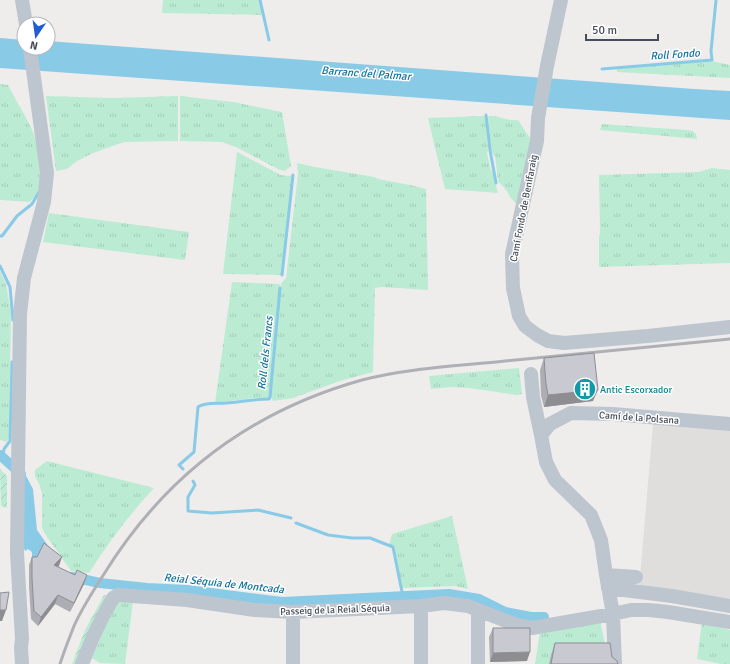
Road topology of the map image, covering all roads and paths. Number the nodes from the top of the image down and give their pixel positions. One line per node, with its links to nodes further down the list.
1 (22, 0): 3 (street)
2 (562, 0): 5 (street, Camí Fondo de Benifaraig)
3 (25, 16)
4 (31, 56): 17 (street)
5 (730, 327)
6 (531, 374): 8 (street)
7 (730, 424): 8 (street, Camí de la Polsana)
8 (545, 429): 10 (street)
9 (636, 577): 10 (street)
10 (608, 586): 12 (street); 15 (street)
11 (421, 606): 13 (street, Passeig de la Reial Séquia); 14 (street, Passeig de la Reial Séquia); 22 (street)
12 (730, 606)
13 (478, 611): 15 (street, Passeig de la Reial Séquia); 23 (street)
14 (293, 612): 20 (street, Passeig de la Reial Séquia); 21 (street)
15 (613, 614): 16 (street); 24 (street)
16 (730, 622)
17 (22, 639): 18 (street); 19 (street)
18 (22, 664)
19 (28, 664)
20 (83, 664)
21 (293, 664)
22 (421, 664)
23 (478, 664)
24 (615, 664)

